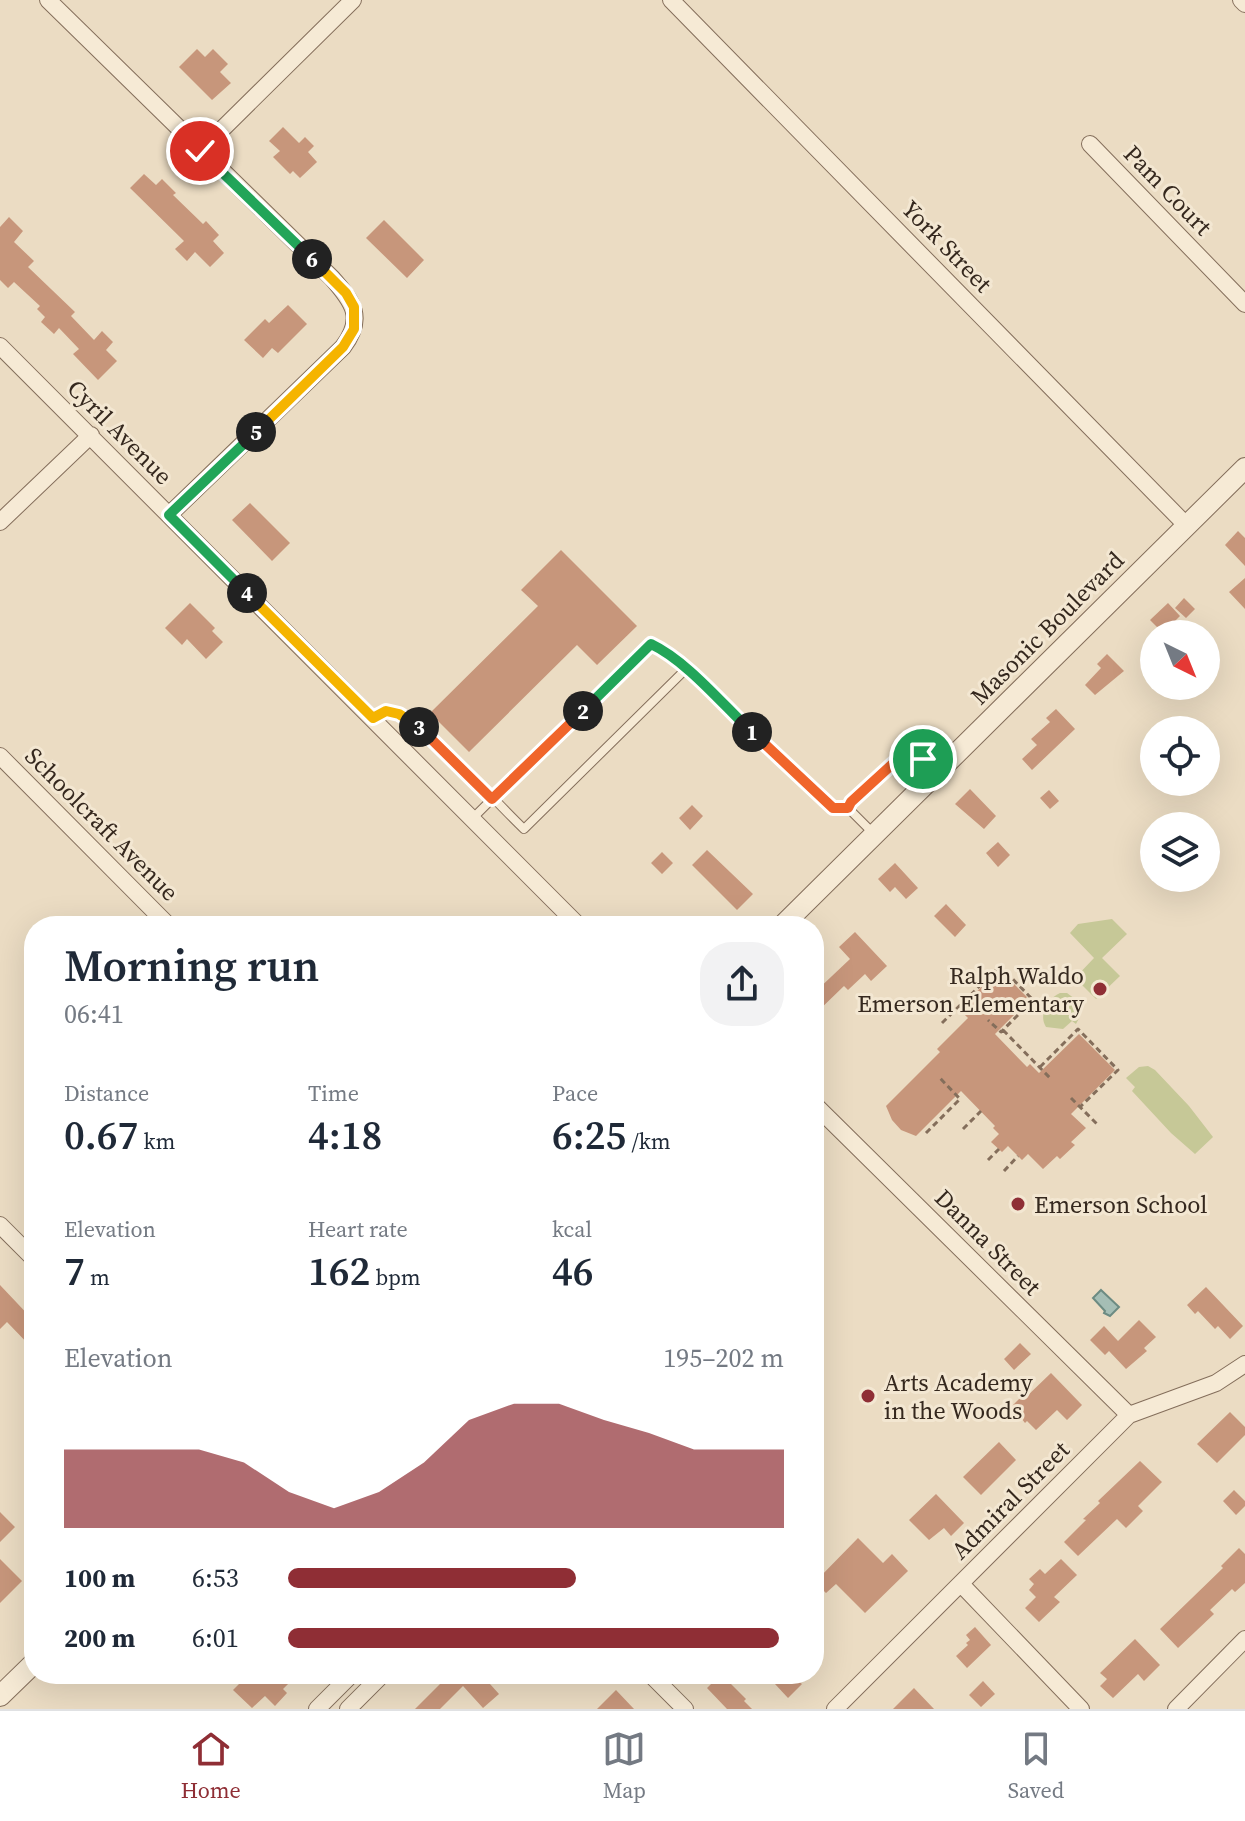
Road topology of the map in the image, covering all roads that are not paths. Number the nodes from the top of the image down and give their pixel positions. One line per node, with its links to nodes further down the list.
1 (48, 0): 7 (street)
2 (353, 0): 7 (street)
3 (671, 0): 14 (street, York Street)
4 (1241, 0): 5 (street)
5 (1245, 4)
6 (1090, 144): 8 (street, Pam Court)
7 (200, 151): 12 (street)
8 (1245, 304)
9 (0, 346): 10 (street, Cyril Avenue)
10 (91, 435): 12 (street, Cyril Avenue); 13 (street)
11 (1245, 468): 14 (street, Masonic Boulevard)
12 (169, 515): 16 (street, Cyril Avenue)
13 (0, 522)
14 (1187, 526): 18 (street, Masonic Boulevard)
15 (686, 669): 19 (lane); 19 (lane); 20 (lane)
16 (373, 718): 19 (lane); 21 (street, Cyril Avenue)
17 (0, 756): 23 (street, Schoolcraft Avenue)
18 (937, 773): 20 (lane); 22 (street, Masonic Boulevard)
19 (492, 799): 21 (lane)
20 (848, 808): 22 (lane)
21 (473, 818): 24 (street, Cyril Avenue)
22 (874, 835): 25 (street, Masonic Boulevard)
23 (159, 916)
24 (569, 916)
25 (792, 916)
26 (824, 1114): 30 (street, Danna Street)
27 (0, 1225): 28 (street)
28 (24, 1249)
29 (1245, 1364): 30 (street, Admiral Street)
30 (1129, 1415): 31 (street, Admiral Street)
31 (961, 1584): 41 (street, Admiral Street); 42 (street)
32 (1245, 1639): 43 (street)
33 (24, 1673): 37 (street)
34 (342, 1684): 38 (street)
35 (373, 1684): 39 (street)
36 (660, 1684): 40 (street)
37 (0, 1696)
38 (317, 1709)
39 (348, 1709)
40 (685, 1709)
41 (835, 1709)
42 (1081, 1709)
43 (1176, 1709)

